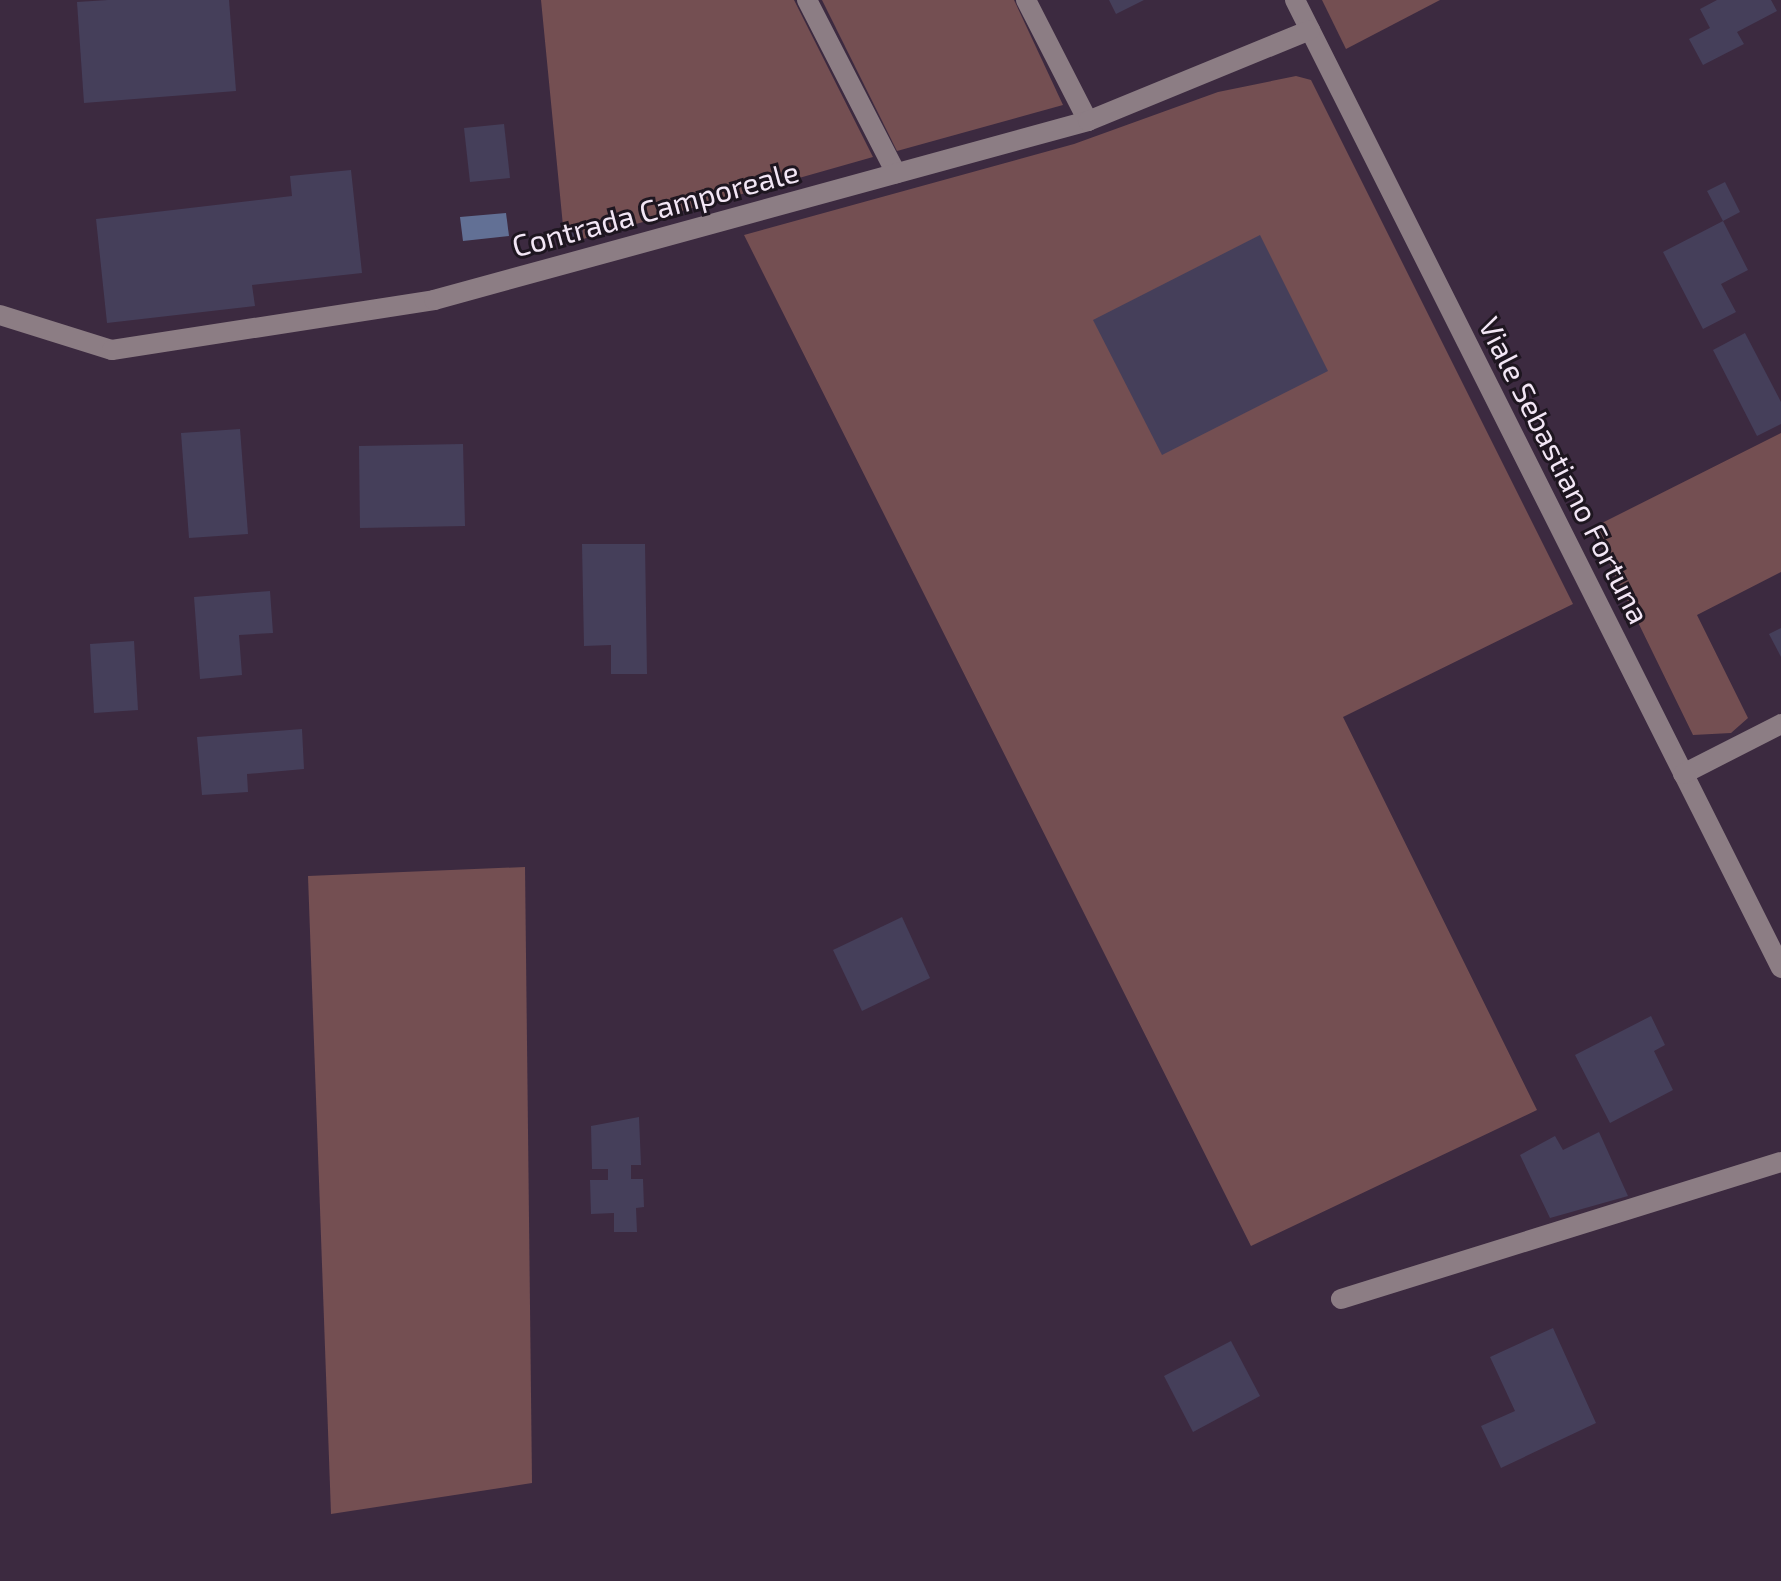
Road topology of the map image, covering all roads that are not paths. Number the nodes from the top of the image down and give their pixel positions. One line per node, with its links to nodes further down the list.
1 (807, 0): 6 (street)
2 (1026, 0): 5 (street)
3 (1295, 0): 4 (street, Viale Sebastiano Fortuna)
4 (1310, 30): 5 (street, Contrada Camporeale); 9 (street, Viale Sebastiano Fortuna)
5 (1088, 121): 6 (street, Contrada Camporeale)
6 (896, 173): 7 (street, Contrada Camporeale)
7 (0, 315)
8 (1781, 724): 9 (street)
9 (1683, 774): 10 (street, Viale Sebastiano Fortuna)
10 (1781, 968)
11 (1781, 1162): 12 (street)
12 (1341, 1299)

